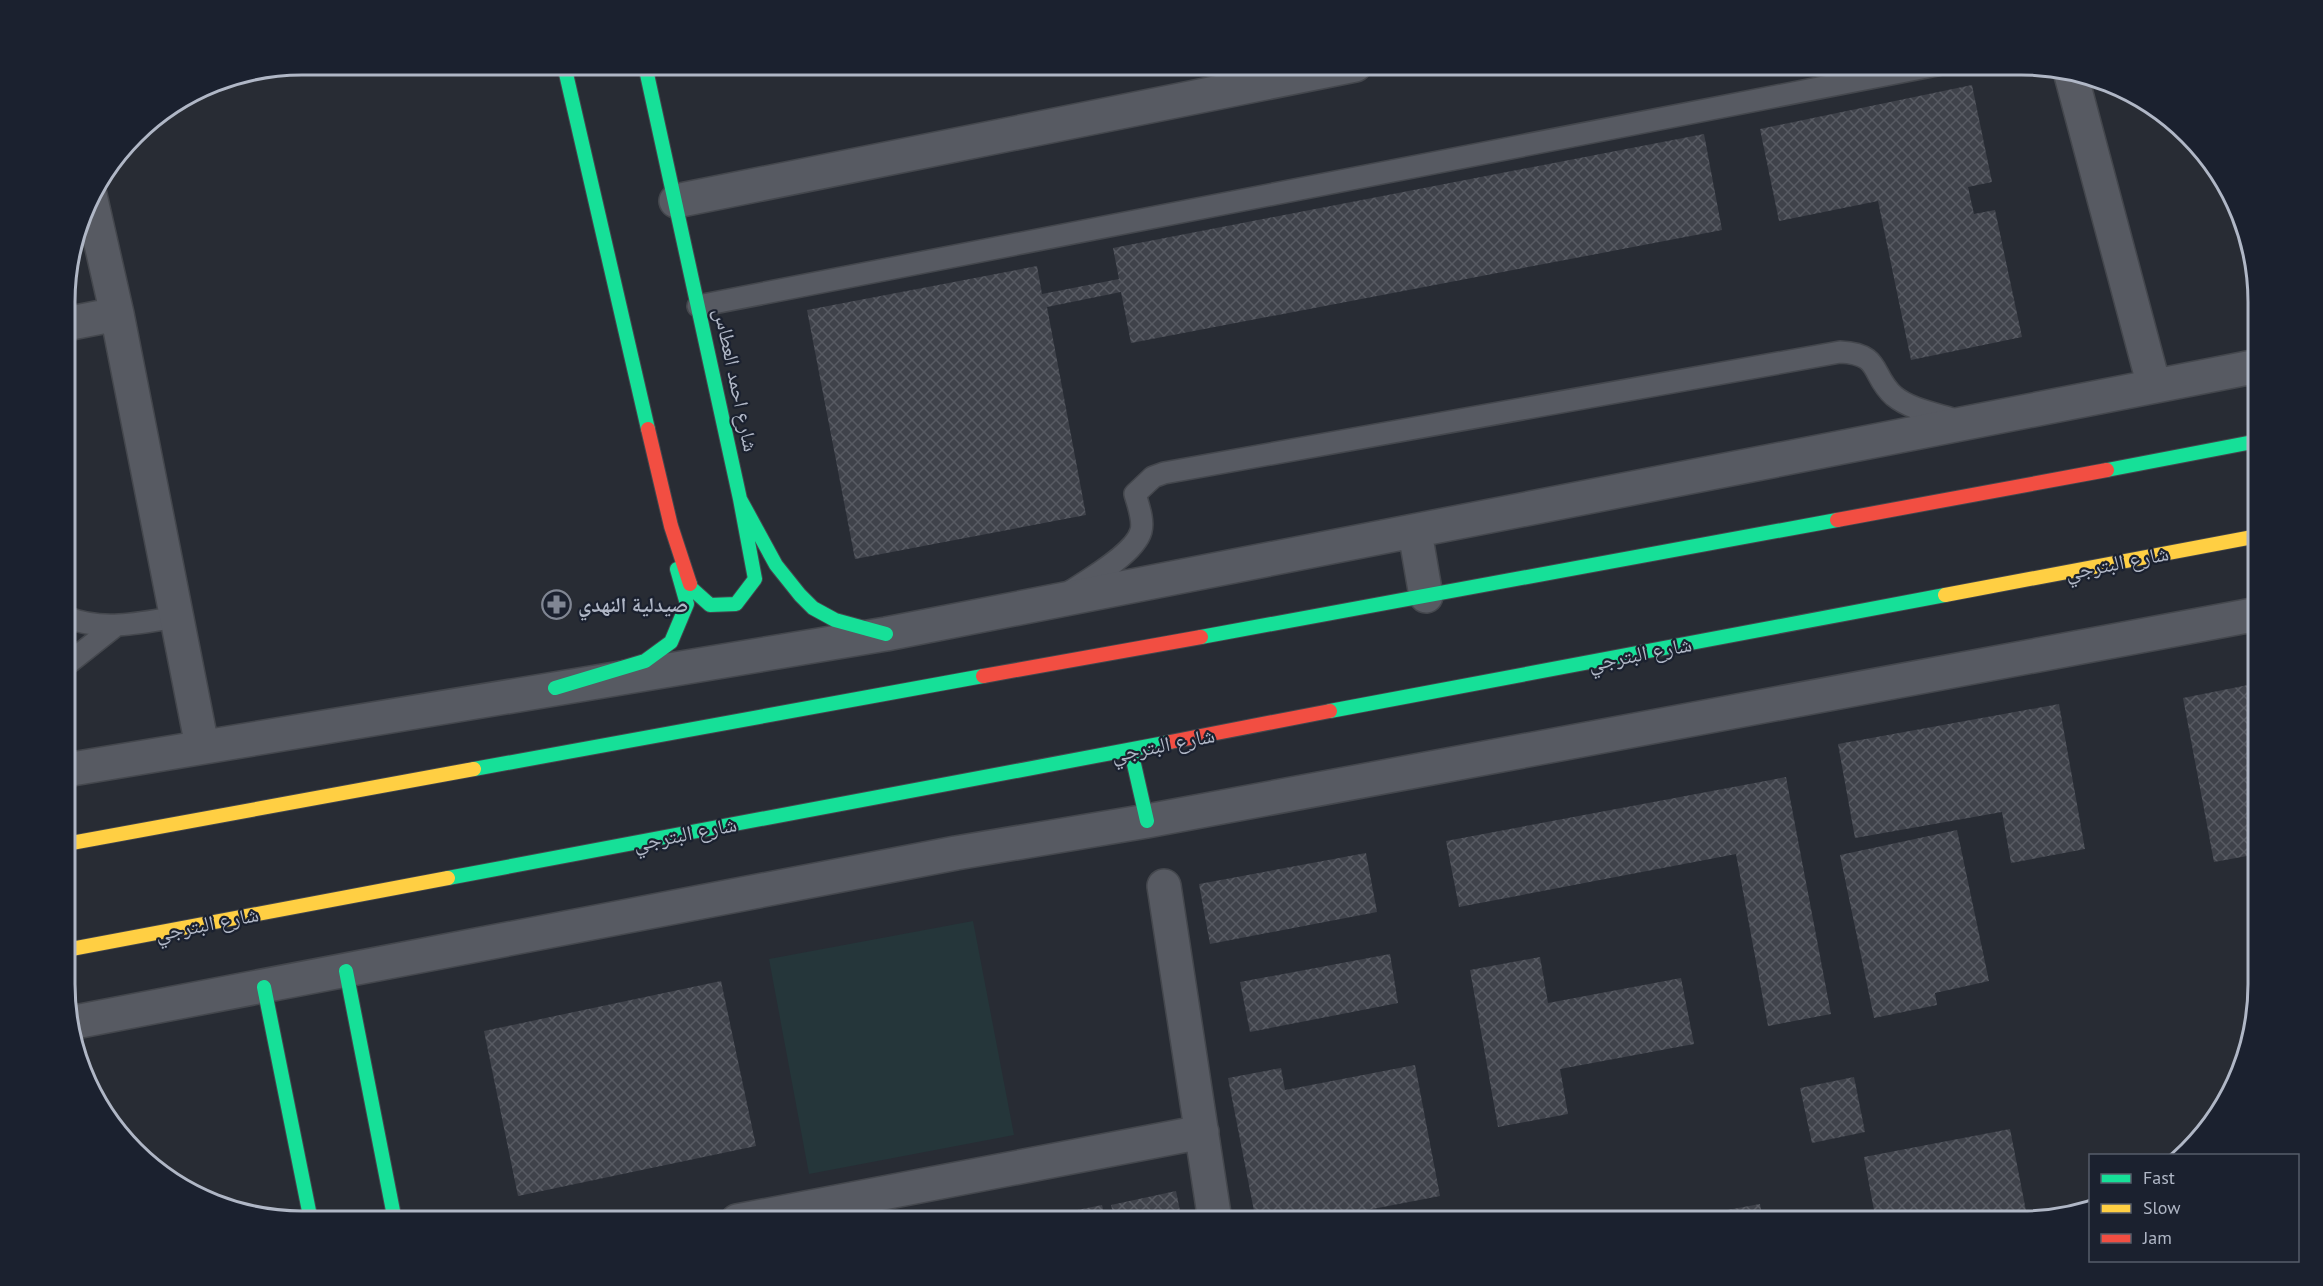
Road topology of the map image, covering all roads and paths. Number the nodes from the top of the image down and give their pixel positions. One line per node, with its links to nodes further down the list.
1 (567, 75): 16 (main road)
2 (647, 75): 6 (main road, شارع احمد العطاس)
3 (1300, 75): 6 (street)
4 (1880, 75): 8 (lane)
5 (2073, 81): 12 (street)
6 (676, 201): 8 (main road, شارع احمد العطاس)
7 (94, 211): 9 (street)
8 (698, 306): 15 (main road, شارع احمد العطاس)
9 (117, 314): 10 (street); 22 (street)
10 (75, 322)
11 (2248, 368): 12 (street)
12 (2154, 386): 13 (street)
13 (1965, 423): 17 (street); 20 (lane)
14 (2248, 443): 19 (main road)
15 (740, 499): 16 (main road); 25 (main road, شارع احمد العطاس)
16 (671, 526): 27 (main road)
17 (1415, 532): 19 (street); 20 (street)
18 (2248, 538): 29 (main road, شارع البترجي)
19 (1426, 596): 32 (main road)
20 (1056, 601): 25 (street)
21 (2248, 616): 31 (street)
22 (177, 617): 24 (lane); 28 (street)
23 (75, 620): 24 (lane)
24 (114, 627): 26 (lane)
25 (886, 634): 27 (street)
26 (75, 658)
27 (555, 688): 28 (street)
28 (202, 746): 30 (street)
29 (1131, 751): 31 (main road); 34 (main road, شارع البترجي)
30 (75, 768)
31 (1147, 821): 35 (street)
32 (75, 842)
33 (1164, 886): 38 (street)
34 (75, 948)
35 (346, 970): 36 (street); 40 (main road)
36 (264, 987): 37 (street); 39 (main road)
37 (78, 1021)
38 (1202, 1132): 41 (street); 42 (street)
39 (309, 1211)
40 (393, 1211)
41 (789, 1211)
42 (1214, 1211)

